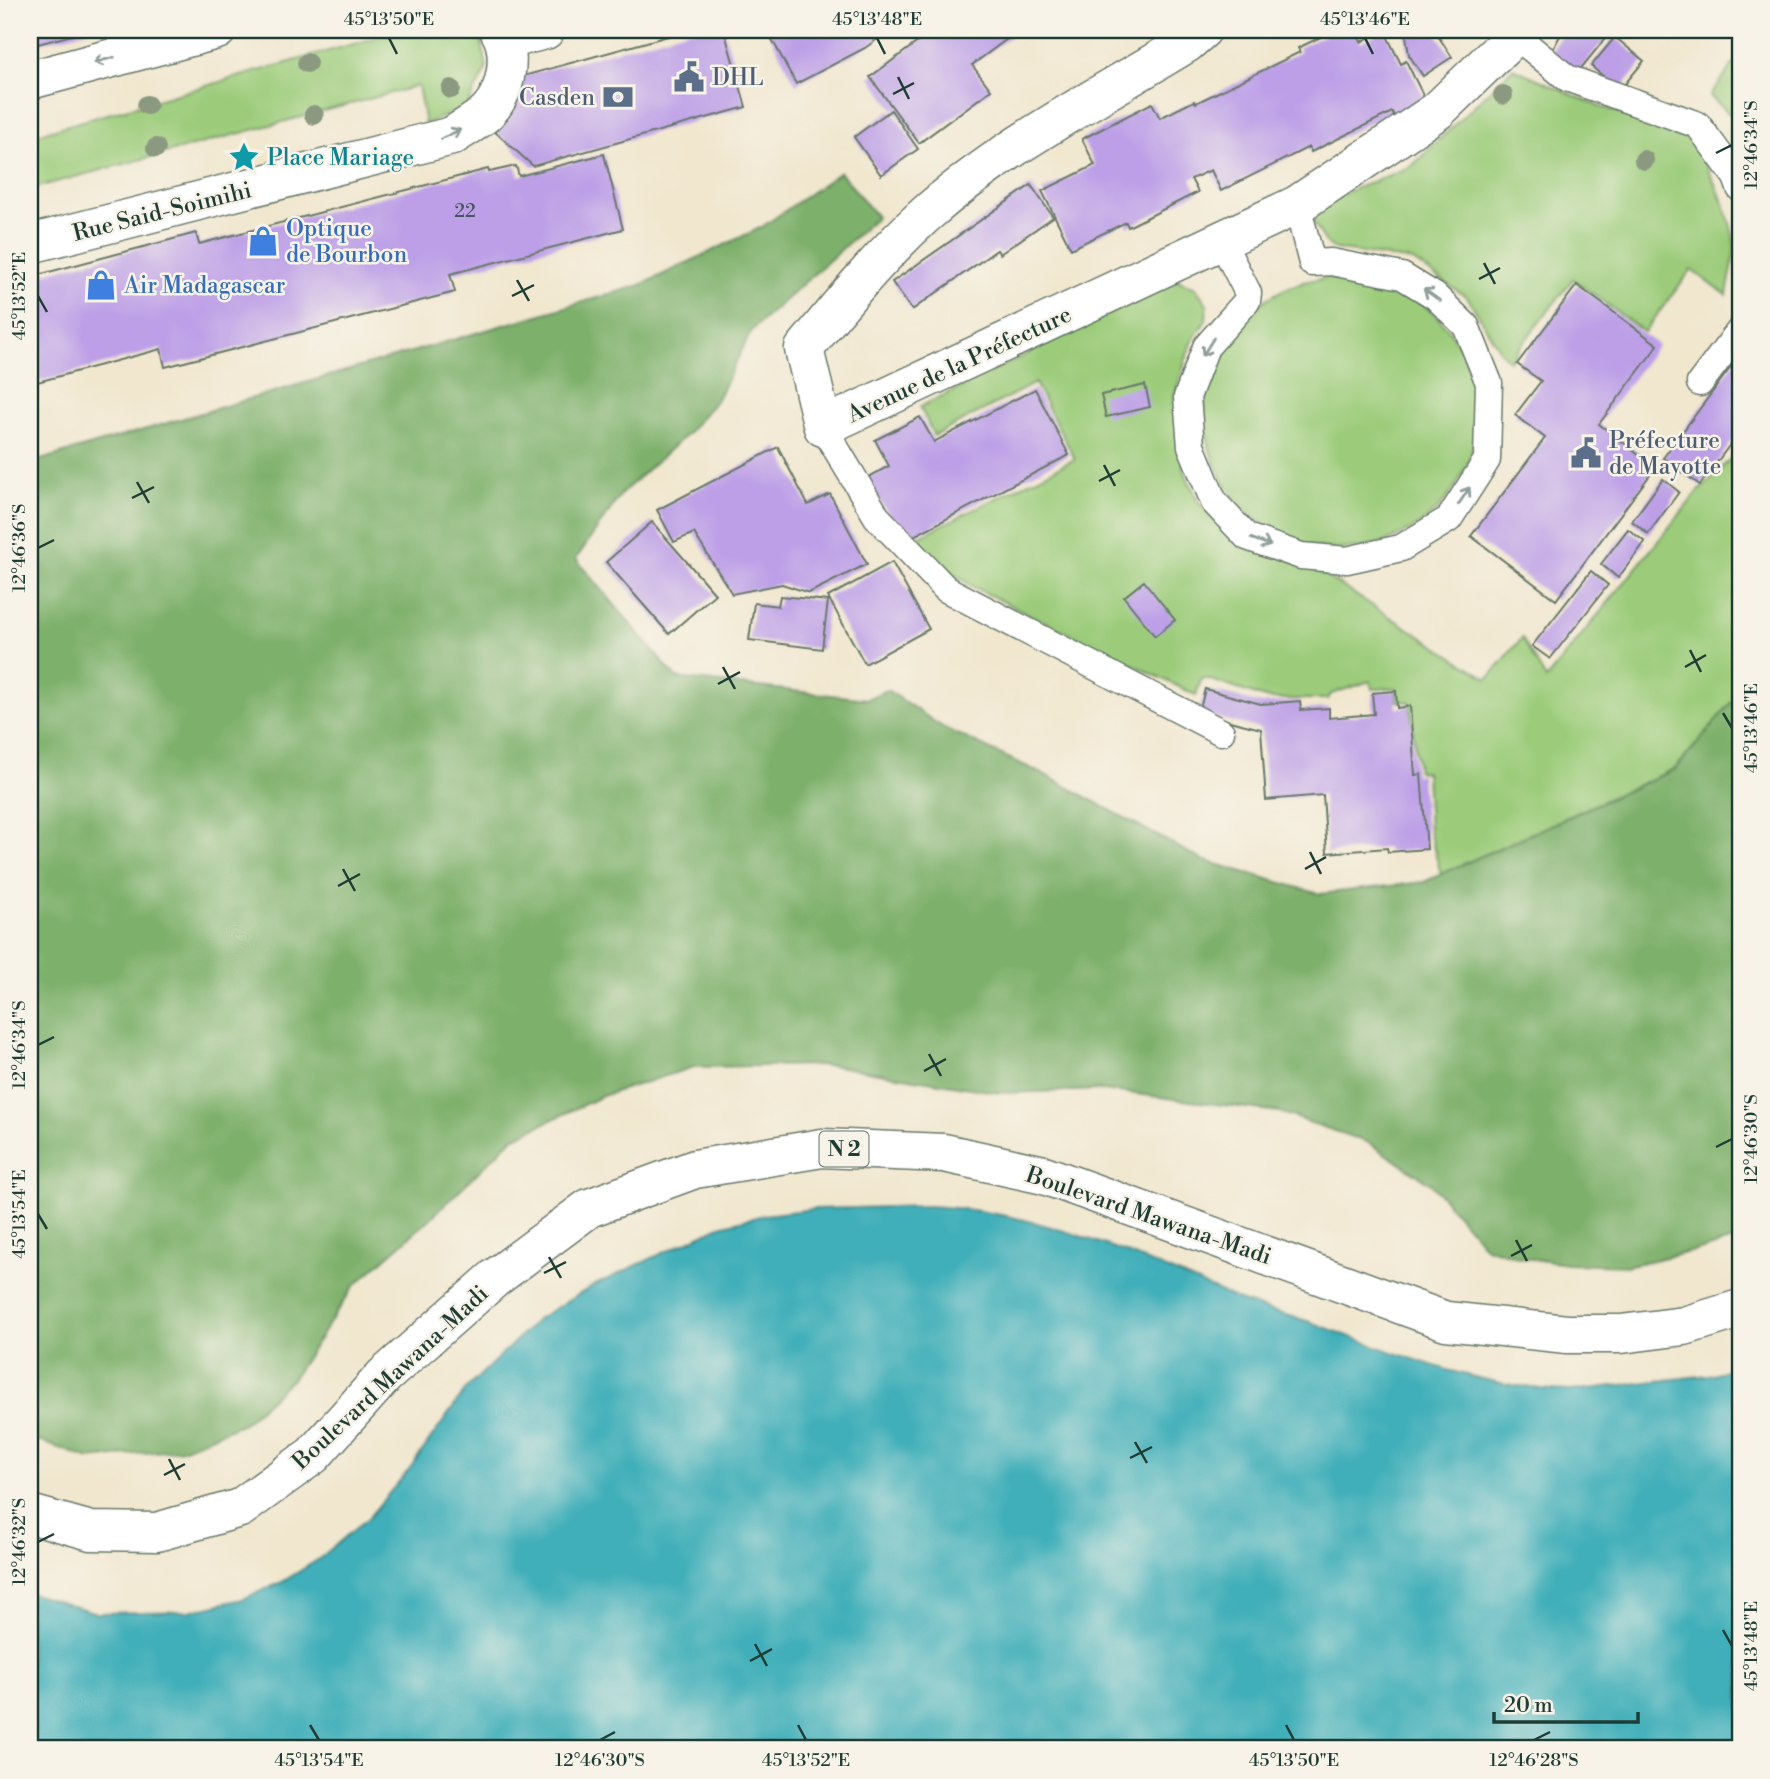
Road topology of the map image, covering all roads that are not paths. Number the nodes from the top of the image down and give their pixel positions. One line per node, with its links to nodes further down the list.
1 (217, 30): 6 (street, one-way to 6)
2 (545, 30): 5 (street)
3 (1202, 30): 13 (street, Avenue de la Préfecture)
4 (1519, 33): 7 (lane); 8 (street, Avenue de la Préfecture)
5 (503, 35): 10 (street, Rue Said-Soimihi, one-way to 5)
6 (30, 80)
7 (1740, 188)
8 (1297, 205): 9 (street, Avenue de la Préfecture); 9 (lane, one-way to 8)
9 (1222, 242): 13 (street, Avenue de la Préfecture)
10 (30, 244)
11 (1740, 330): 12 (lane)
12 (1700, 383)
13 (823, 426): 14 (lane)
14 (1221, 732)
15 (1740, 1309): 16 (street, Boulevard Mawana-Madi / N 2)
16 (34, 1512)

